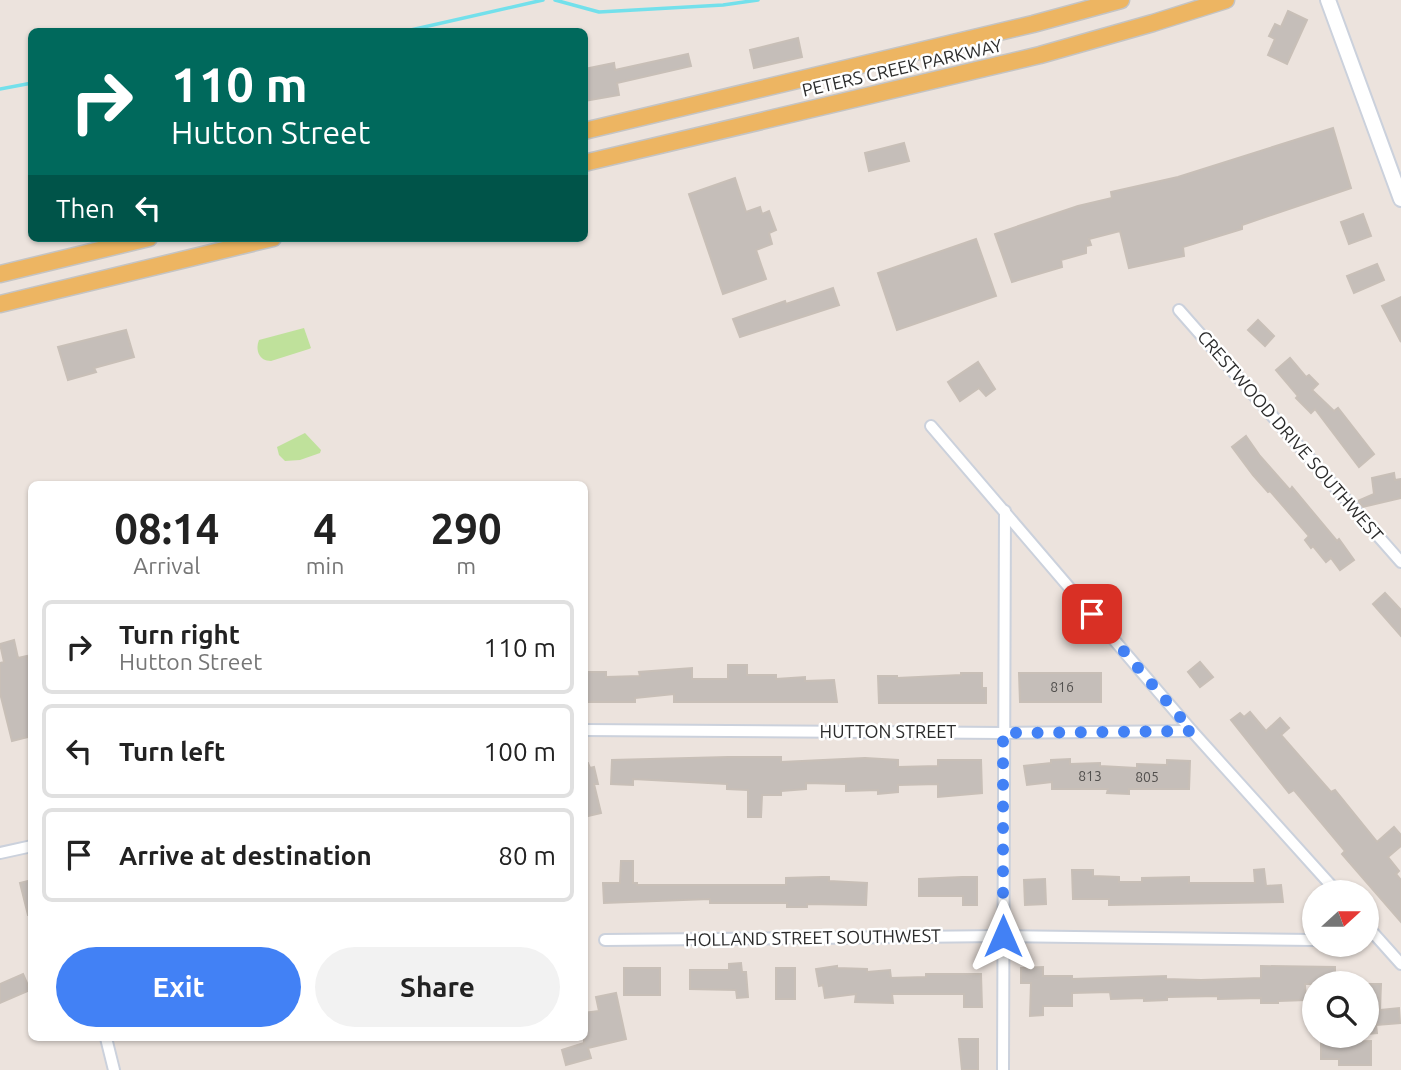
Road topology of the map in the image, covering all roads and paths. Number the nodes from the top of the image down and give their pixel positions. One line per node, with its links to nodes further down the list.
1 (1121, 0): 4 (main road, PETERS CREEK PARKWAY)
2 (1226, 0): 5 (main road, PETERS CREEK PARKWAY)
3 (1328, 0): 12 (street)
4 (996, 33): 5 (main road); 6 (main road, PETERS CREEK PARKWAY)
5 (1003, 64): 7 (main road, PETERS CREEK PARKWAY)
6 (797, 80): 7 (main road); 8 (main road, PETERS CREEK PARKWAY)
7 (805, 110): 10 (main road, PETERS CREEK PARKWAY)
8 (616, 124): 9 (main road, PETERS CREEK PARKWAY); 10 (main road)
9 (588, 130)
10 (624, 154): 11 (main road, PETERS CREEK PARKWAY)
11 (588, 162)
12 (1401, 199)
13 (132, 242): 15 (main road)
14 (256, 242): 16 (main road)
15 (4, 273): 16 (main road)
16 (17, 299): 17 (main road)
17 (0, 304)
18 (1179, 310): 21 (street, CRESTWOOD DRIVE SOUTHWEST)
19 (931, 426): 20 (street)
20 (1005, 512): 24 (street); 25 (street)
21 (1397, 549): 22 (street, CRESTWOOD DRIVE SOUTHWEST)
22 (1401, 562)
23 (588, 730): 25 (street, HUTTON STREET)
24 (1192, 731): 25 (street, HUTTON STREET); 28 (street)
25 (1003, 733): 29 (street)
26 (28, 847): 27 (street)
27 (0, 853)
28 (1326, 880)
29 (1003, 936): 30 (street, HOLLAND STREET SOUTHWEST); 31 (street, HOLLAND STREET SOUTHWEST); 36 (street)
30 (605, 940)
31 (1302, 940)
32 (1380, 941): 33 (street)
33 (1401, 964)
34 (107, 1041): 35 (street)
35 (114, 1070)
36 (1003, 1070)

